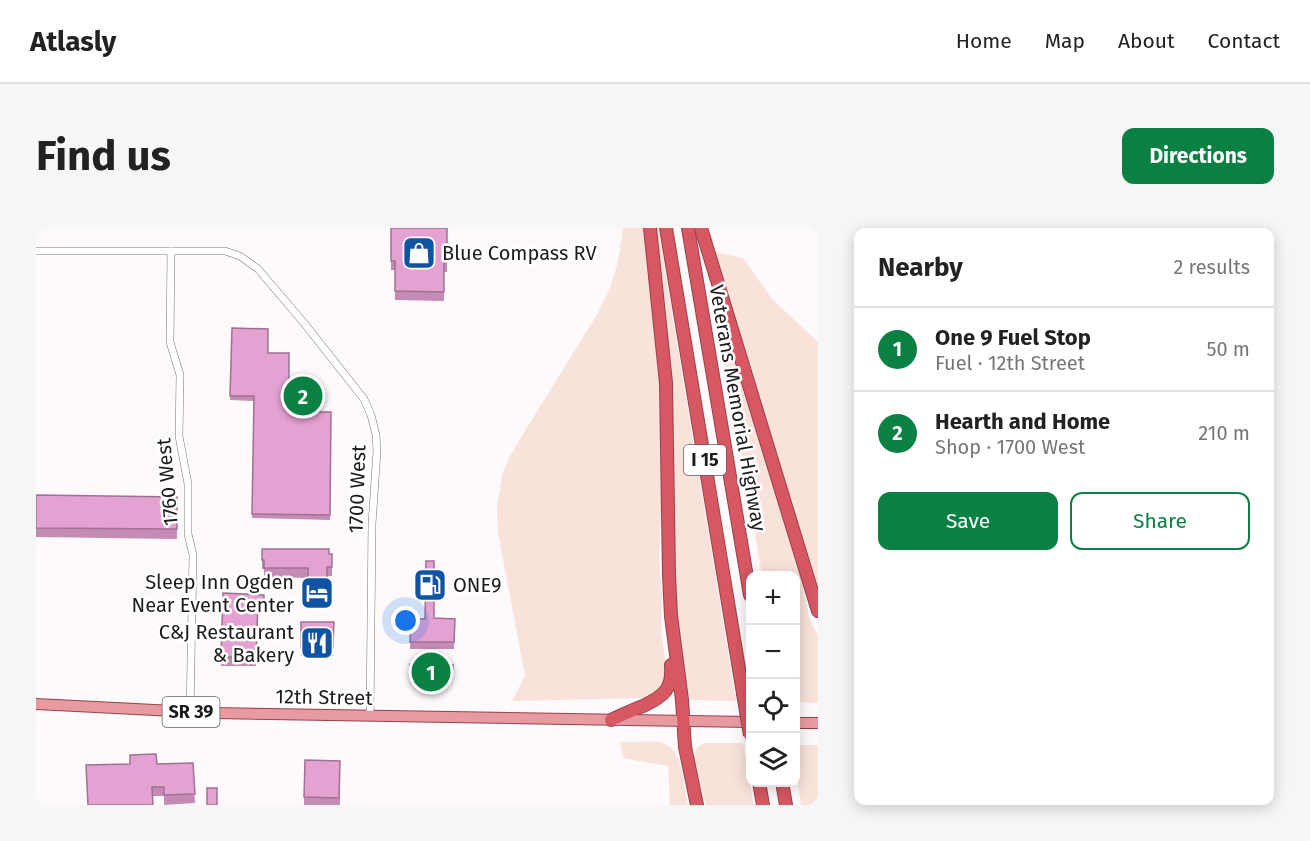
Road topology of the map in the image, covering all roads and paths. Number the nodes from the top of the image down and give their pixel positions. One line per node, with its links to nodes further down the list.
1 (650, 228): 9 (highway)
2 (666, 228): 18 (highway, Veterans Memorial Highway / I 15, bridge)
3 (687, 228): 7 (highway, Veterans Memorial Highway / I 15)
4 (701, 228): 8 (highway)
5 (36, 251): 6 (street)
6 (171, 251): 11 (street, 1760 West); 12 (street, 1700 West)
7 (746, 572)
8 (818, 612)
9 (671, 616): 13 (highway); 14 (highway)
10 (36, 704): 11 (main road, 12th Street / SR 39)
11 (190, 712): 12 (main road, 12th Street / SR 39)
12 (370, 716): 13 (main road, 12th Street / SR 39)
13 (611, 720): 14 (main road, SR 39)
14 (683, 721): 15 (main road, SR 39); 21 (highway)
15 (746, 722)
16 (800, 723): 17 (main road)
17 (818, 723)
18 (750, 733)
19 (760, 787): 22 (highway)
20 (783, 787): 23 (highway)
21 (697, 805)
22 (763, 805)
23 (786, 805)

